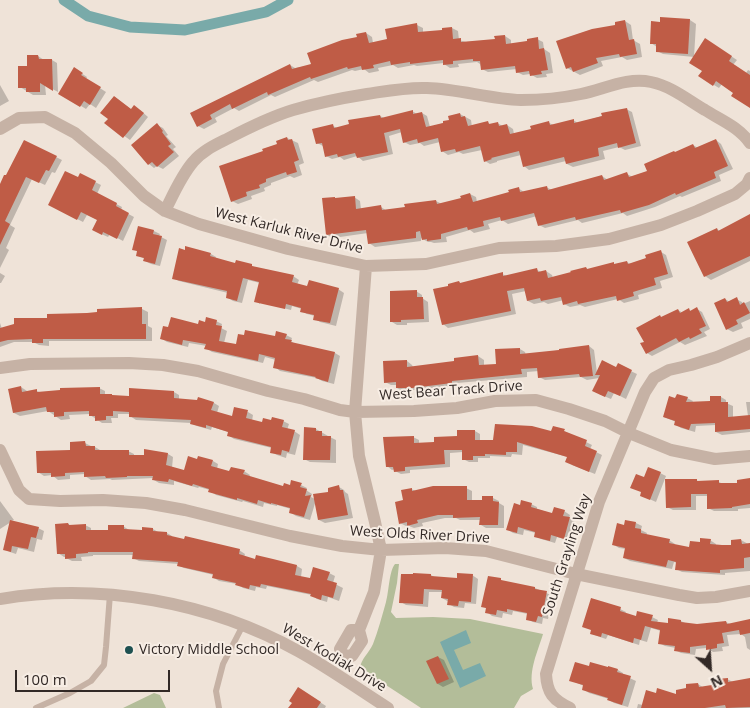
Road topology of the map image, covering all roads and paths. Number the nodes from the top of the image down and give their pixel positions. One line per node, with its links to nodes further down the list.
1 (0, 129): 4 (street, West Karluk River Drive)
2 (750, 143): 4 (street)
3 (750, 178): 5 (street, West Karluk River Drive)
4 (164, 211): 5 (street, West Karluk River Drive)
5 (366, 266): 8 (street)
6 (750, 343): 9 (street, South Grayling Way)
7 (0, 368): 8 (street, West Bear Track Drive)
8 (355, 412): 9 (street, West Bear Track Drive); 12 (street)
9 (629, 433): 11 (street, West Bear Track Drive); 13 (street, South Grayling Way)
10 (0, 450): 12 (street, West Olds River Drive)
11 (750, 456)
12 (381, 550): 13 (street, West Olds River Drive); 18 (street)
13 (576, 574): 14 (street, West Olds River Drive); 22 (street, South Grayling Way)
14 (750, 592)
15 (110, 594): 16 (street, West Kodiak Drive); 17 (street, West Kodiak Drive); 19 (lane)
16 (0, 598)
17 (243, 625): 18 (street, West Kodiak Drive); 20 (lane)
18 (331, 671): 21 (street, West Kodiak Drive)
19 (36, 708)
20 (220, 708)
21 (388, 708)
22 (570, 708)

